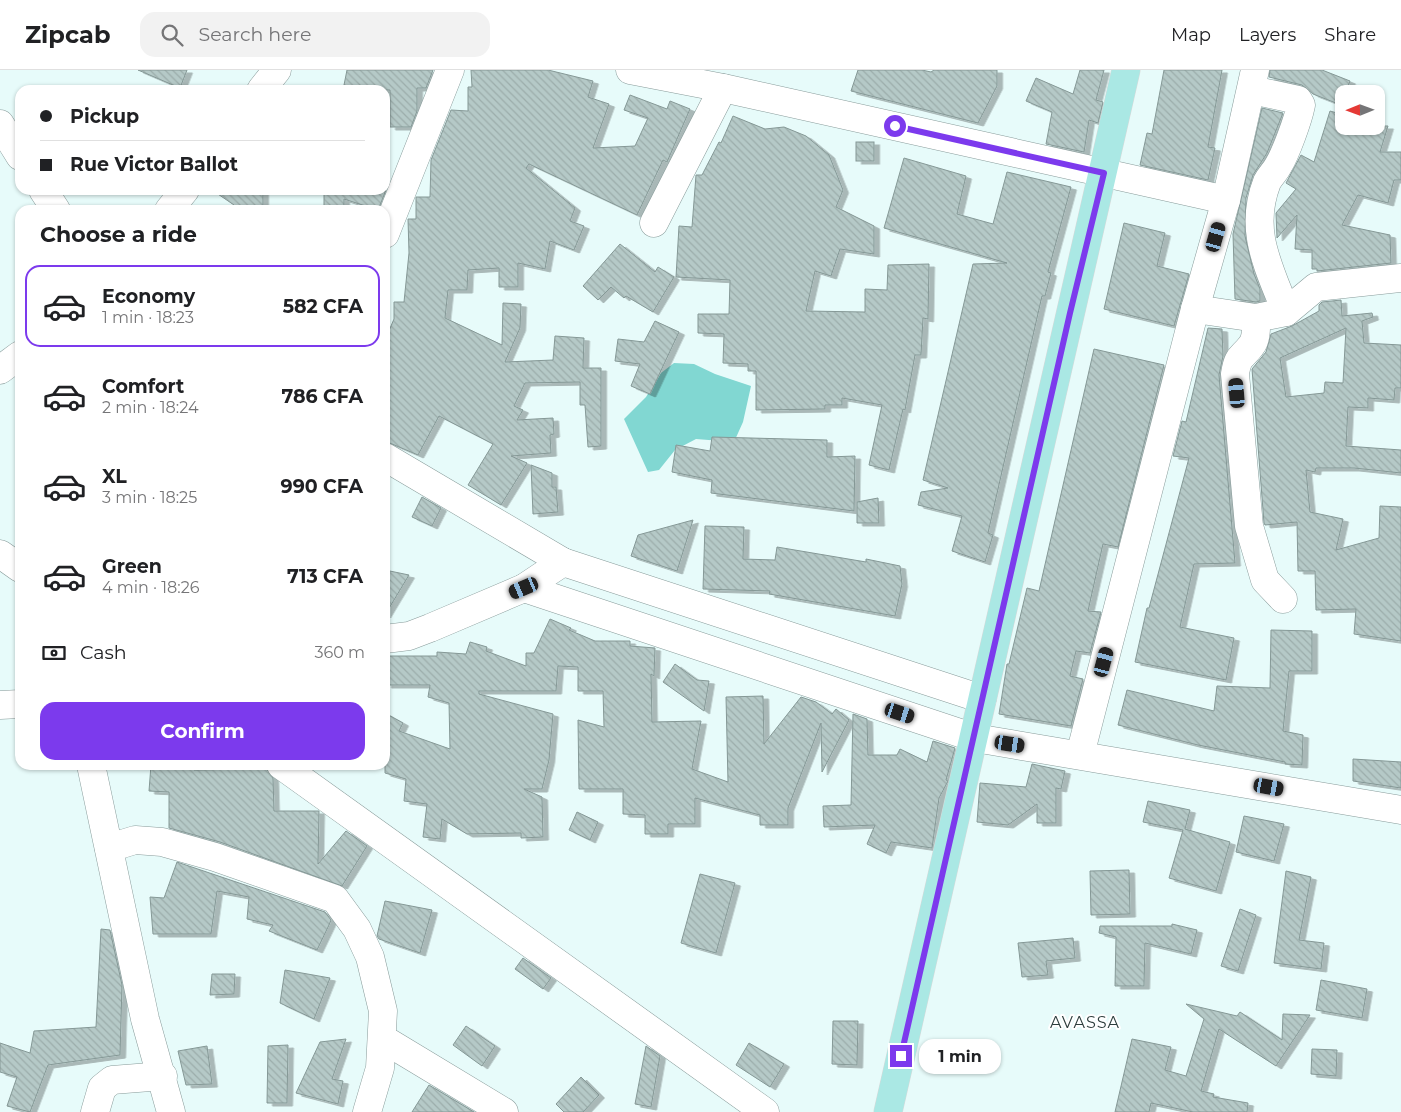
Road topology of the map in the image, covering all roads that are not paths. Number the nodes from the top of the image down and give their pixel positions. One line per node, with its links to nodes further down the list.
1 (277, 70): 6 (street)
2 (450, 70): 14 (street)
3 (630, 70): 7 (street)
4 (1126, 70): 10 (main road)
5 (1254, 80): 12 (street); 18 (street)
6 (265, 85)
7 (723, 88): 10 (street); 15 (street)
8 (0, 124): 9 (street)
9 (15, 148)
10 (1104, 173): 12 (street); 29 (main road)
11 (181, 195): 13 (street)
12 (1226, 200): 17 (street)
13 (173, 205)
14 (390, 221)
15 (654, 223)
16 (1401, 278): 18 (street)
17 (1195, 309): 19 (street); 33 (street)
18 (1286, 312): 19 (street)
19 (1256, 318): 27 (street)
20 (15, 360): 21 (street)
21 (0, 370)
22 (390, 460): 24 (street)
23 (0, 554): 25 (street)
24 (563, 562): 26 (street); 29 (street)
25 (15, 564)
26 (524, 588): 28 (street); 32 (street)
27 (1283, 599)
28 (390, 638)
29 (982, 699): 32 (main road)
30 (15, 704): 31 (street)
31 (0, 705)
32 (975, 738): 33 (street); 45 (main road)
33 (1080, 755): 36 (street)
34 (92, 770): 37 (street)
35 (288, 770): 44 (street)
36 (1401, 810)
37 (109, 848): 38 (street); 39 (street)
38 (383, 1039): 42 (street); 43 (street)
39 (163, 1076): 40 (street); 41 (street)
40 (95, 1112)
41 (171, 1112)
42 (367, 1112)
43 (504, 1112)
44 (765, 1112)
45 (888, 1112)

